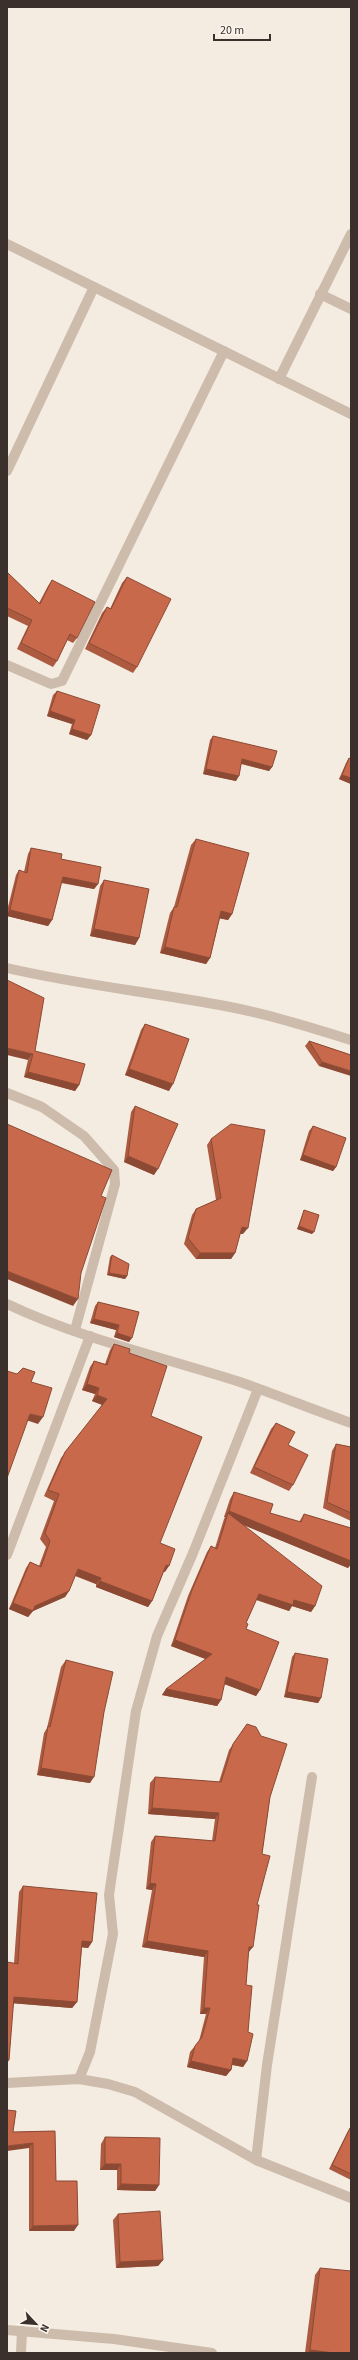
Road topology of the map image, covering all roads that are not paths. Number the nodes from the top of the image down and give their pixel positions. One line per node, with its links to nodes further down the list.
1 (351, 234): 4 (street)
2 (7, 244): 3 (street)
3 (94, 287): 6 (street); 9 (street)
4 (320, 294): 5 (street); 7 (street)
5 (351, 309)
6 (224, 351): 7 (street); 10 (street)
7 (279, 379): 8 (street)
8 (351, 414)
9 (7, 471)
10 (7, 665)
11 (7, 968): 12 (street)
12 (351, 1040)
13 (7, 1093): 15 (street)
14 (7, 1304): 15 (street)
15 (75, 1330): 16 (street)
16 (90, 1336): 17 (street); 19 (street)
17 (258, 1389): 18 (street); 21 (street)
18 (351, 1423)
19 (7, 1555)
20 (312, 1777): 23 (street)
21 (79, 2079): 22 (street); 23 (street)
22 (7, 2083)
23 (256, 2160): 24 (street)
24 (351, 2198)
25 (7, 2330): 26 (street)
26 (22, 2331): 27 (street); 28 (street)
27 (22, 2353)
28 (212, 2353)

